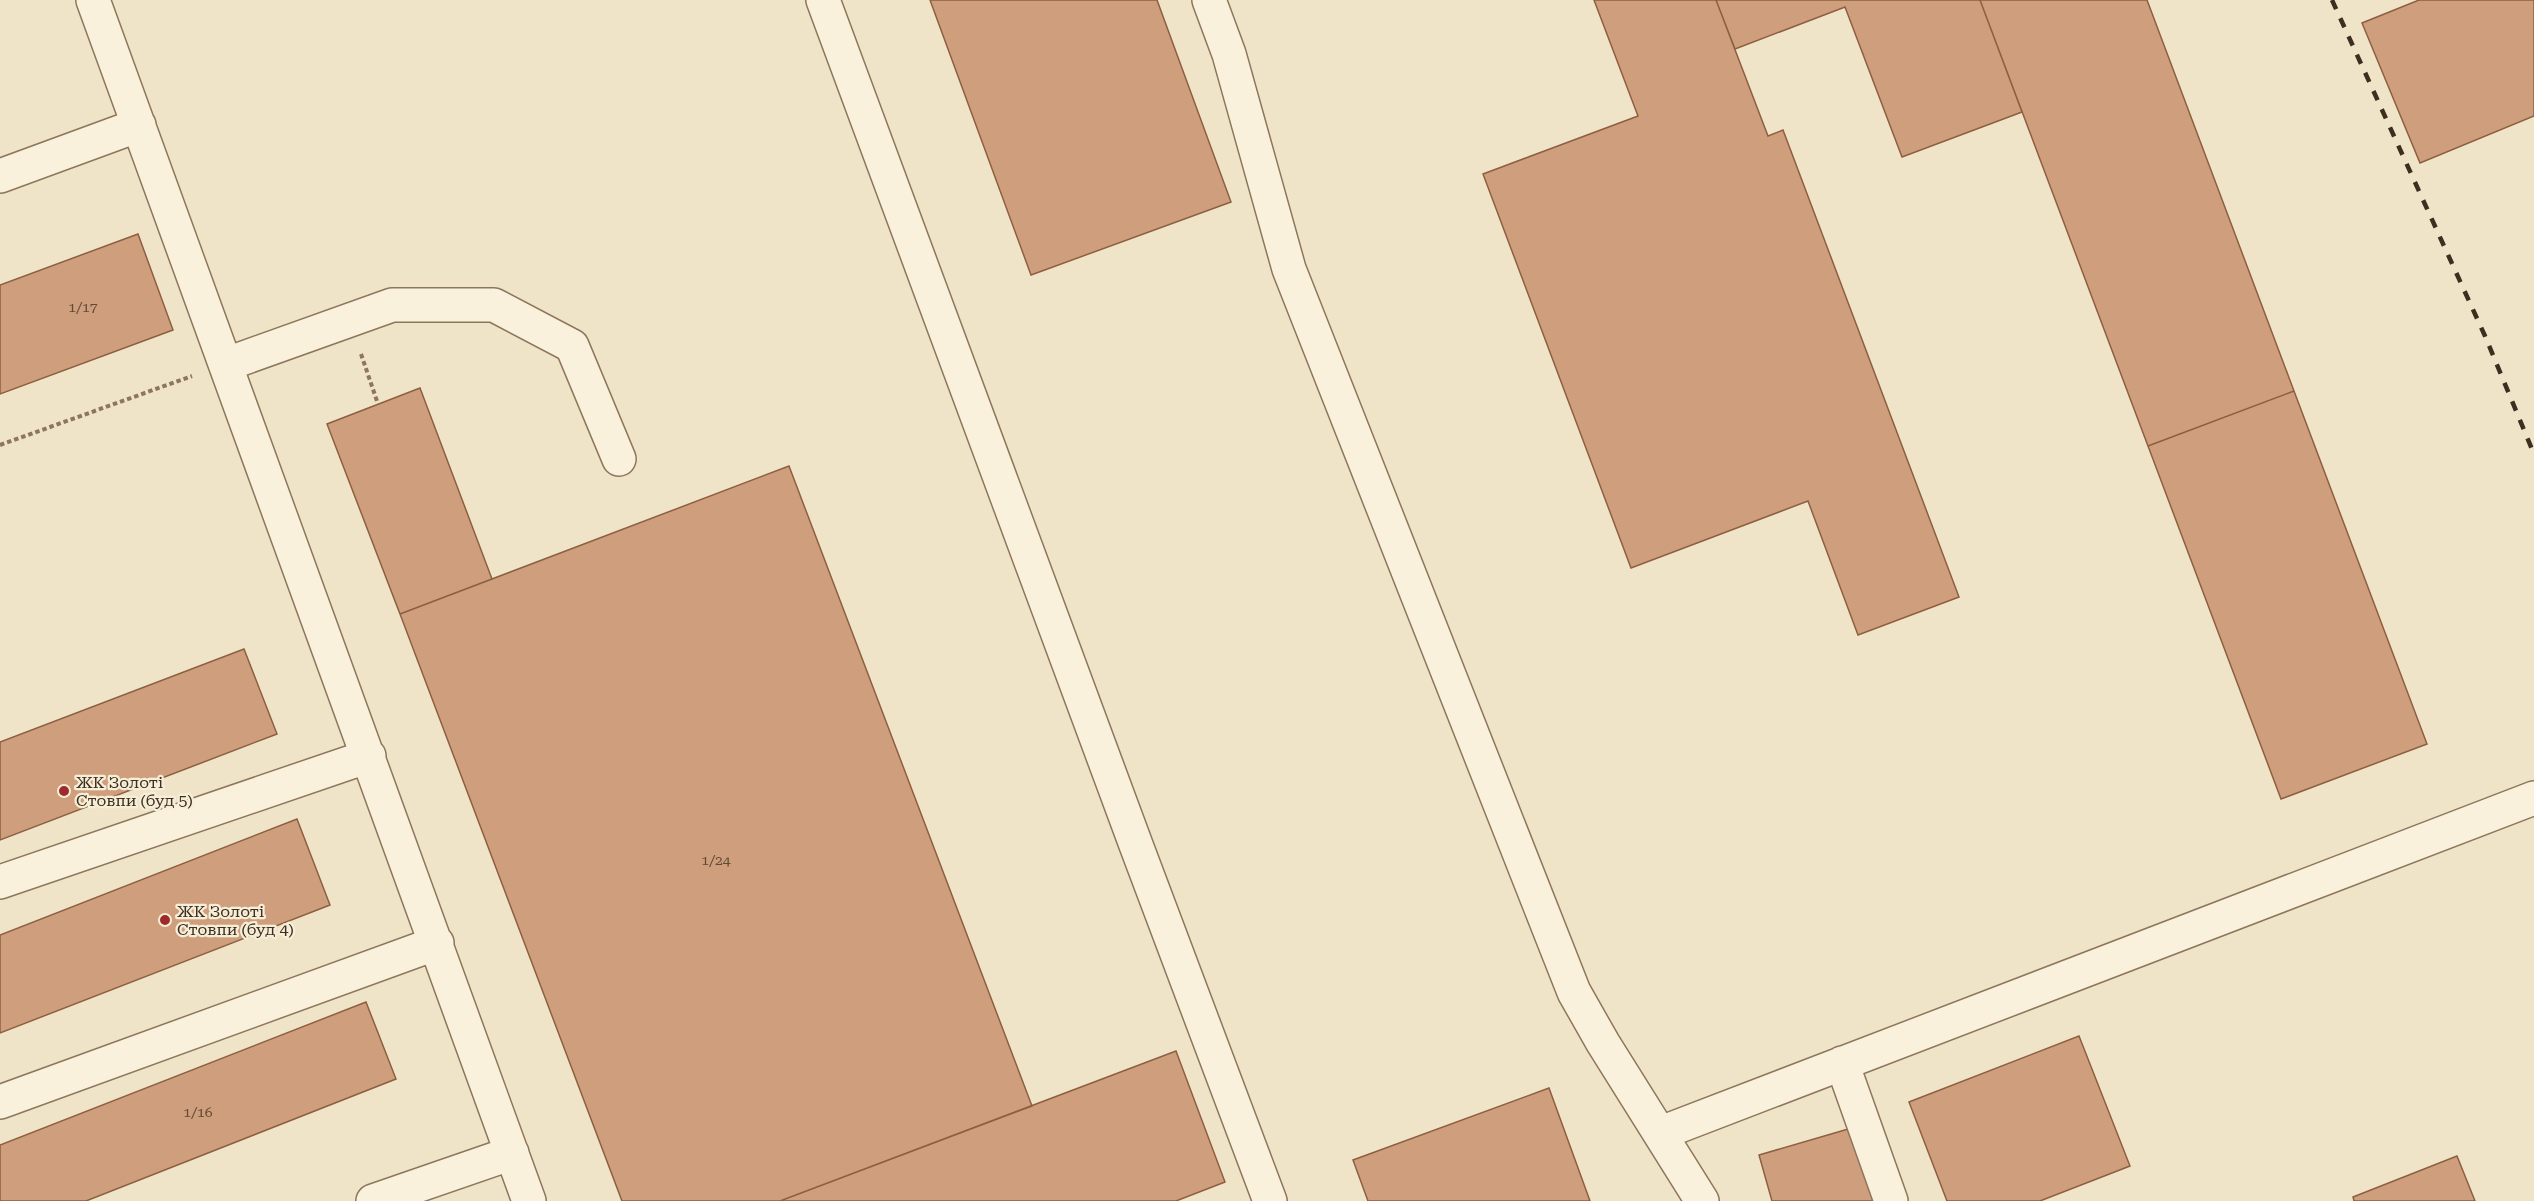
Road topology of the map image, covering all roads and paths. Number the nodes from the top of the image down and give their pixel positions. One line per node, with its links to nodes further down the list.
1 (93, 0): 4 (lane)
2 (823, 0): 21 (lane)
3 (1209, 0): 17 (lane)
4 (139, 125): 5 (lane); 7 (lane)
5 (0, 176)
6 (350, 320): 7 (lane); 8 (path); 10 (lane)
7 (226, 364): 9 (path); 11 (lane)
8 (378, 404)
9 (0, 445)
10 (619, 459)
11 (369, 756): 13 (lane); 14 (lane)
12 (2534, 798): 15 (lane)
13 (0, 882)
14 (436, 943): 16 (lane); 18 (lane)
15 (1842, 1064): 17 (lane); 23 (lane)
16 (0, 1102)
17 (1661, 1133): 22 (lane)
18 (512, 1153): 19 (lane); 20 (lane)
19 (373, 1201)
20 (529, 1201)
21 (1270, 1201)
22 (1702, 1201)
23 (1890, 1201)

